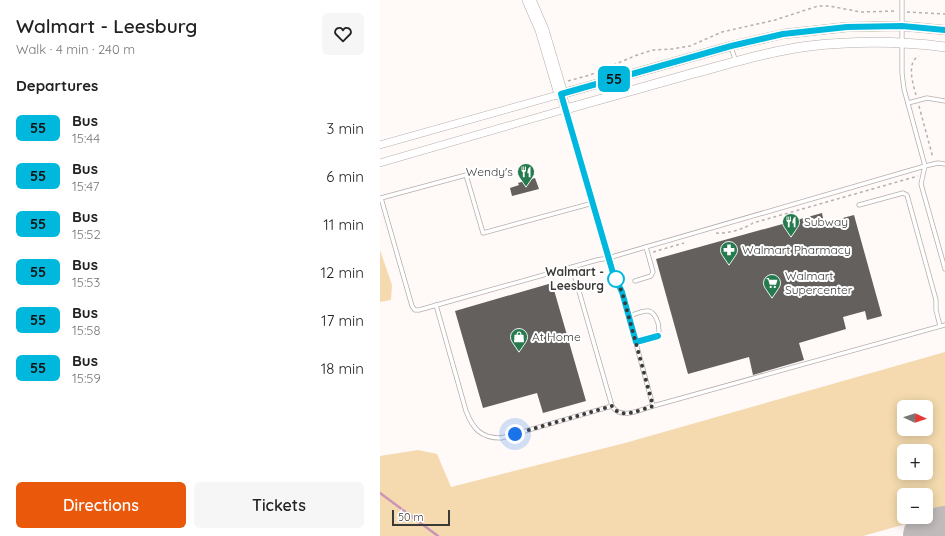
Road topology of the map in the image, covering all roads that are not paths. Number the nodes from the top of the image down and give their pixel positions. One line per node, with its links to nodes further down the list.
1 (529, 0): 9 (highway)
2 (902, 0): 3 (lane)
3 (902, 26): 4 (street); 5 (lane); 6 (street)
4 (945, 30)
5 (902, 42): 7 (street); 8 (street); 11 (lane)
6 (731, 46): 8 (lane); 9 (street)
7 (945, 47)
8 (736, 62): 12 (street)
9 (561, 94): 12 (street); 13 (street)
10 (945, 101): 11 (lane)
11 (908, 104): 16 (lane)
12 (566, 109): 14 (street); 17 (lane)
13 (380, 145)
14 (380, 163)
15 (945, 164): 16 (lane)
16 (924, 166): 19 (lane); 22 (lane)
17 (592, 203): 20 (lane); 24 (lane)
18 (859, 205): 27 (lane)
19 (646, 247): 20 (lane); 23 (lane)
20 (608, 258): 21 (lane); 25 (lane)
21 (572, 267): 24 (lane); 29 (lane)
22 (945, 269)
23 (635, 281)
24 (436, 305): 29 (lane)
25 (629, 316): 28 (lane); 28 (lane)
26 (945, 325): 27 (lane)
27 (940, 326): 30 (lane)
28 (636, 342): 30 (lane)
29 (612, 406): 30 (lane)
30 (653, 406)

